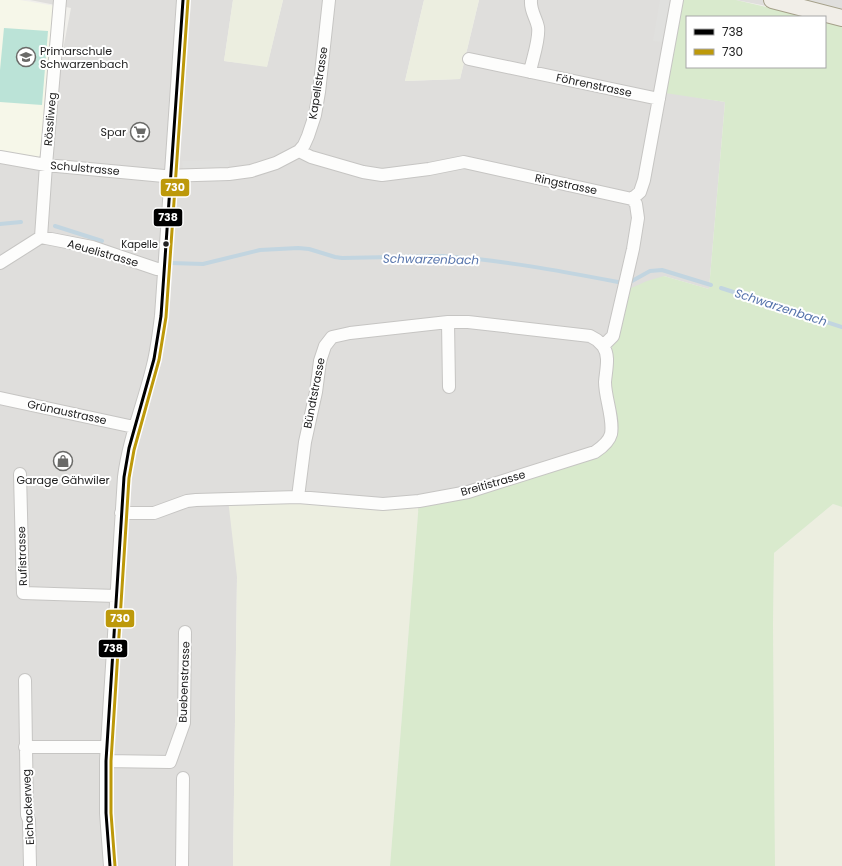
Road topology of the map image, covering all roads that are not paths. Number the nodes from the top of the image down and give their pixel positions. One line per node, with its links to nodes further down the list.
1 (60, 0): 13 (street, Rössliweg)
2 (183, 0): 14 (street)
3 (329, 0): 11 (street, Kapellstrasse)
4 (531, 0): 9 (street)
5 (677, 0): 10 (street)
6 (772, 0): 7 (main road)
7 (842, 18)
8 (469, 59): 9 (street, Föhrenstrasse)
9 (530, 72): 10 (street, Föhrenstrasse)
10 (659, 99): 15 (street)
11 (299, 151): 14 (street); 15 (street, Ringstrasse)
12 (0, 157): 13 (street, Schulstrasse)
13 (46, 165): 14 (street, Schulstrasse); 16 (street, Rössliweg)
14 (172, 176): 18 (street)
15 (632, 199): 20 (street)
16 (41, 237): 17 (street); 18 (street, Aeuelistrasse)
17 (0, 263)
18 (165, 269): 23 (street)
19 (448, 322): 20 (street, Bündtstrasse); 21 (street); 25 (street, Bündtstrasse)
20 (603, 346): 25 (street, Breitistrasse)
21 (449, 387)
22 (0, 398): 23 (street, Grünaustrasse)
23 (134, 427): 26 (street)
24 (20, 474): 27 (street, Rufistrasse)
25 (298, 497): 26 (street, Breitistrasse)
26 (121, 514): 27 (street)
27 (116, 596): 31 (street)
28 (185, 632): 32 (street, Buebenstrasse)
29 (25, 680): 30 (street, Eichackerweg)
30 (25, 747): 31 (street); 34 (street, Eichackerweg)
31 (108, 747): 32 (street)
32 (106, 761): 35 (street)
33 (183, 778): 36 (street)
34 (30, 866)
35 (110, 866)
36 (182, 866)

